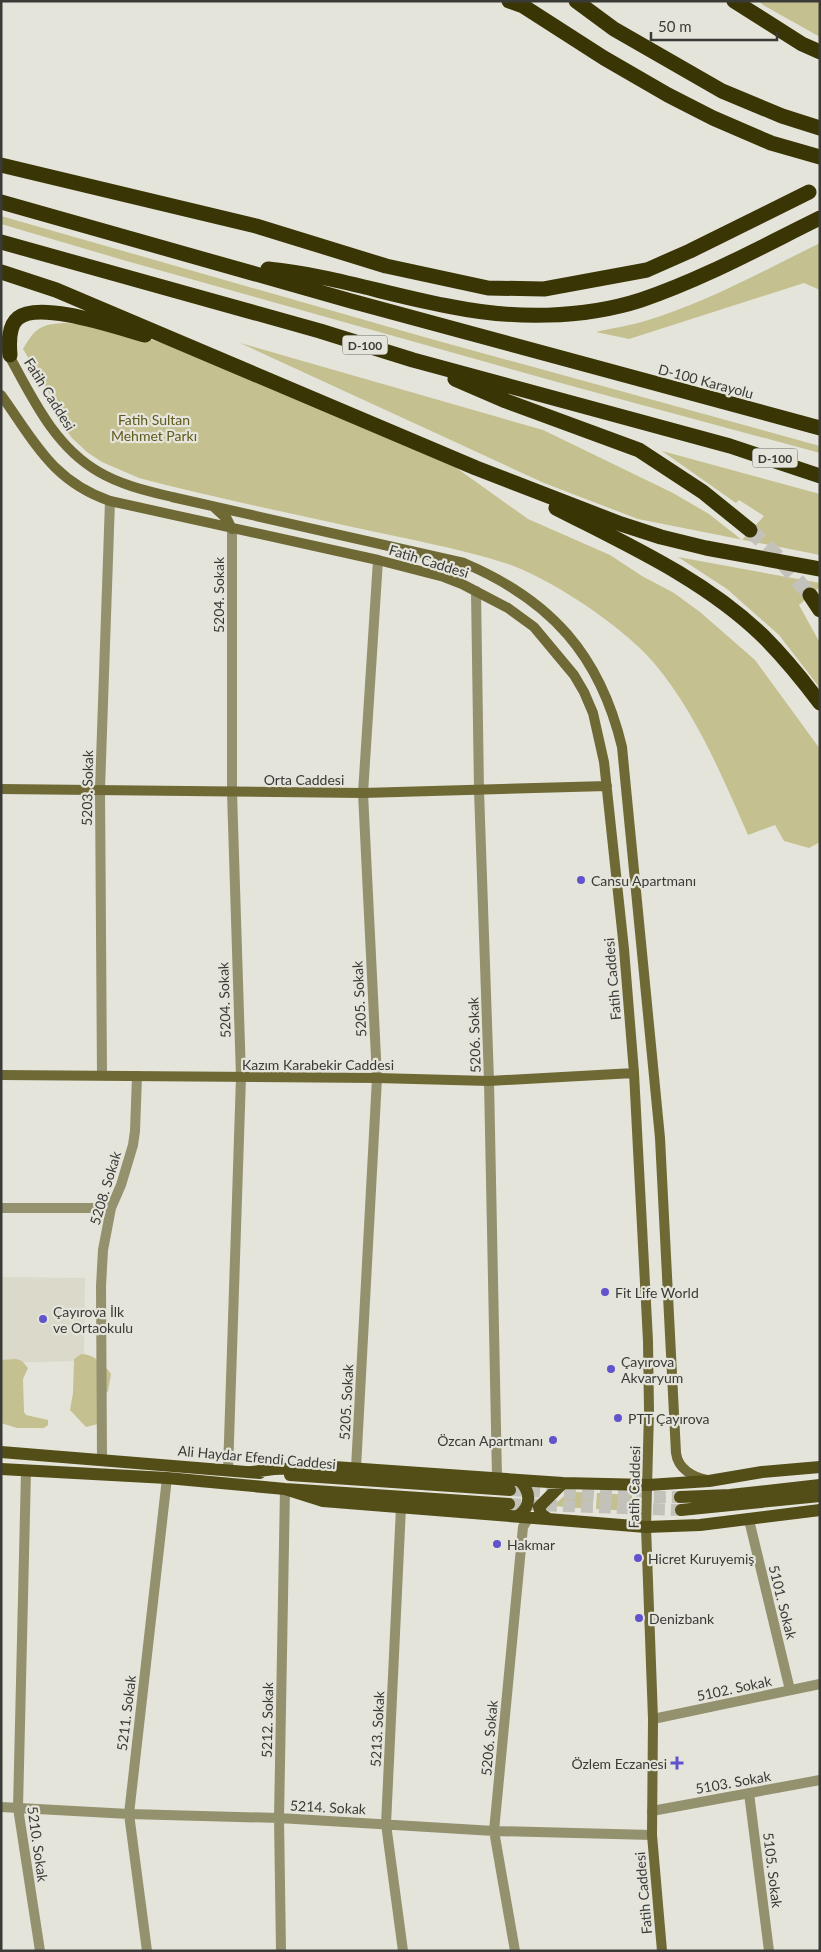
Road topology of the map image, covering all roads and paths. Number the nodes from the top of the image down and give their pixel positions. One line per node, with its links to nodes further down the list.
1 (510, 1): 6 (highway)
2 (576, 1): 5 (highway)
3 (734, 1): 4 (highway)
4 (820, 52)
5 (820, 128)
6 (820, 157)
7 (1, 165): 8 (highway)
8 (809, 192)
9 (1, 202): 12 (highway)
10 (820, 218): 12 (highway)
11 (1, 242): 19 (highway, D-100)
12 (229, 266): 21 (highway, D-100 Karayolu)
13 (1, 272): 17 (highway)
14 (34, 312): 15 (highway); 17 (highway); 18 (highway)
15 (1, 320)
16 (1, 341): 18 (street, Fatih Caddesi)
17 (202, 350): 23 (highway)
18 (10, 355): 27 (street, Fatih Caddesi)
19 (413, 360): 22 (highway, D-100); 31 (highway)
20 (1, 395): 26 (street, Fatih Caddesi)
21 (820, 428)
22 (730, 446): 24 (highway, D-100); 25 (highway)
23 (476, 468): 34 (highway); 42 (highway)
24 (820, 470)
25 (820, 476)
26 (110, 502): 29 (street, Fatih Caddesi); 45 (street, 5203. Sokak)
27 (213, 507): 28 (street, Fatih Caddesi); 29 (street); 30 (street)
28 (257, 516): 30 (street); 32 (street); 36 (street, Fatih Caddesi)
29 (204, 523): 30 (street, Fatih Caddesi)
30 (232, 529): 32 (street, Fatih Caddesi); 47 (street, 5204. Sokak)
31 (750, 530)
32 (254, 534): 33 (street, Fatih Caddesi)
33 (378, 560): 35 (street, Fatih Caddesi); 48 (street, 5205. Sokak)
34 (820, 569)
35 (476, 591): 38 (street, Fatih Caddesi); 46 (street, 5206. Sokak)
36 (519, 592): 38 (street); 40 (street, Fatih Caddesi)
37 (810, 595): 39 (highway)
38 (508, 608): 41 (street, Fatih Caddesi)
39 (820, 610)
40 (555, 621): 41 (street); 69 (street, Fatih Caddesi)
41 (540, 634): 43 (street, Fatih Caddesi)
42 (820, 703)
43 (607, 786): 46 (street, Orta Caddesi); 49 (street, Fatih Caddesi)
44 (1, 790): 45 (street, Orta Caddesi)
45 (100, 790): 47 (street, Orta Caddesi); 51 (street, 5203. Sokak)
46 (479, 790): 48 (street, Orta Caddesi); 55 (street, 5206. Sokak)
47 (232, 792): 48 (street, Orta Caddesi); 53 (street, 5204. Sokak)
48 (363, 793): 54 (street, 5205. Sokak)
49 (634, 1072): 55 (street, Kazım Karabekir Caddesi); 71 (street, Fatih Caddesi)
50 (1, 1075): 51 (street, Kazım Karabekir Caddesi)
51 (102, 1075): 52 (street, Kazım Karabekir Caddesi)
52 (137, 1076): 53 (street, Kazım Karabekir Caddesi); 57 (street, 5208. Sokak)
53 (240, 1077): 54 (street, Kazım Karabekir Caddesi); 64 (street, 5204. Sokak)
54 (377, 1078): 55 (street, Kazım Karabekir Caddesi); 61 (street, 5205. Sokak)
55 (489, 1081): 67 (street, 5206. Sokak)
56 (1, 1208): 57 (street)
57 (112, 1208): 59 (street, 5208. Sokak)
58 (1, 1452): 59 (main road, Ali Haydar Efendi Caddesi)
59 (102, 1458): 64 (main road, Ali Haydar Efendi Caddesi)
60 (820, 1467): 69 (main road)
61 (356, 1468): 65 (main road); 67 (main road)
62 (1, 1469): 63 (main road, Ali Haydar Efendi Caddesi)
63 (26, 1470): 66 (main road, Ali Haydar Efendi Caddesi); 91 (street, 5210. Sokak)
64 (228, 1470): 65 (main road, Ali Haydar Efendi Caddesi)
65 (252, 1472): 74 (main road, Ali Haydar Efendi Caddesi)
66 (167, 1478): 73 (main road, Ali Haydar Efendi Caddesi); 93 (street, 5211. Sokak)
67 (497, 1478): 68 (main road)
68 (519, 1480): 70 (main road); 83 (main road)
69 (708, 1481): 71 (main road)
70 (563, 1483): 71 (main road); 81 (main road)
71 (648, 1485): 84 (street, Fatih Caddesi)
72 (820, 1485): 75 (main road)
73 (285, 1489): 77 (main road, Ali Haydar Efendi Caddesi); 78 (main road); 94 (street, 5212. Sokak)
74 (510, 1490)
75 (680, 1496)
76 (820, 1496): 79 (main road)
77 (509, 1504)
78 (401, 1507): 83 (main road); 95 (street, 5213. Sokak)
79 (681, 1510)
80 (820, 1510): 82 (main road)
81 (540, 1516): 83 (main road); 84 (main road)
82 (749, 1520): 84 (main road); 86 (street, 5101. Sokak)
83 (521, 1522): 96 (street, 5206. Sokak)
84 (646, 1526): 87 (street, Fatih Caddesi)
85 (820, 1684): 86 (street, 5102. Sokak)
86 (790, 1690): 87 (street, 5102. Sokak)
87 (653, 1720): 92 (street, Fatih Caddesi)
88 (820, 1780): 89 (street, 5103. Sokak)
89 (749, 1793): 92 (street, 5103. Sokak); 104 (street, 5105. Sokak)
90 (1, 1807): 91 (street, 5214. Sokak)
91 (18, 1808): 93 (street, 5214. Sokak); 98 (street, 5210. Sokak)
92 (652, 1811): 97 (street, Fatih Caddesi)
93 (129, 1814): 94 (street, 5214. Sokak); 99 (street, 5211. Sokak)
94 (279, 1818): 95 (street, 5214. Sokak); 100 (street, 5212. Sokak)
95 (386, 1824): 96 (street, 5214. Sokak); 101 (street, 5213. Sokak)
96 (494, 1831): 97 (street, 5214. Sokak); 102 (street, 5206. Sokak)
97 (652, 1835): 103 (street, Fatih Caddesi)
98 (40, 1951)
99 (147, 1951)
100 (281, 1951)
101 (402, 1951)
102 (515, 1951)
103 (662, 1951)
104 (769, 1951)

